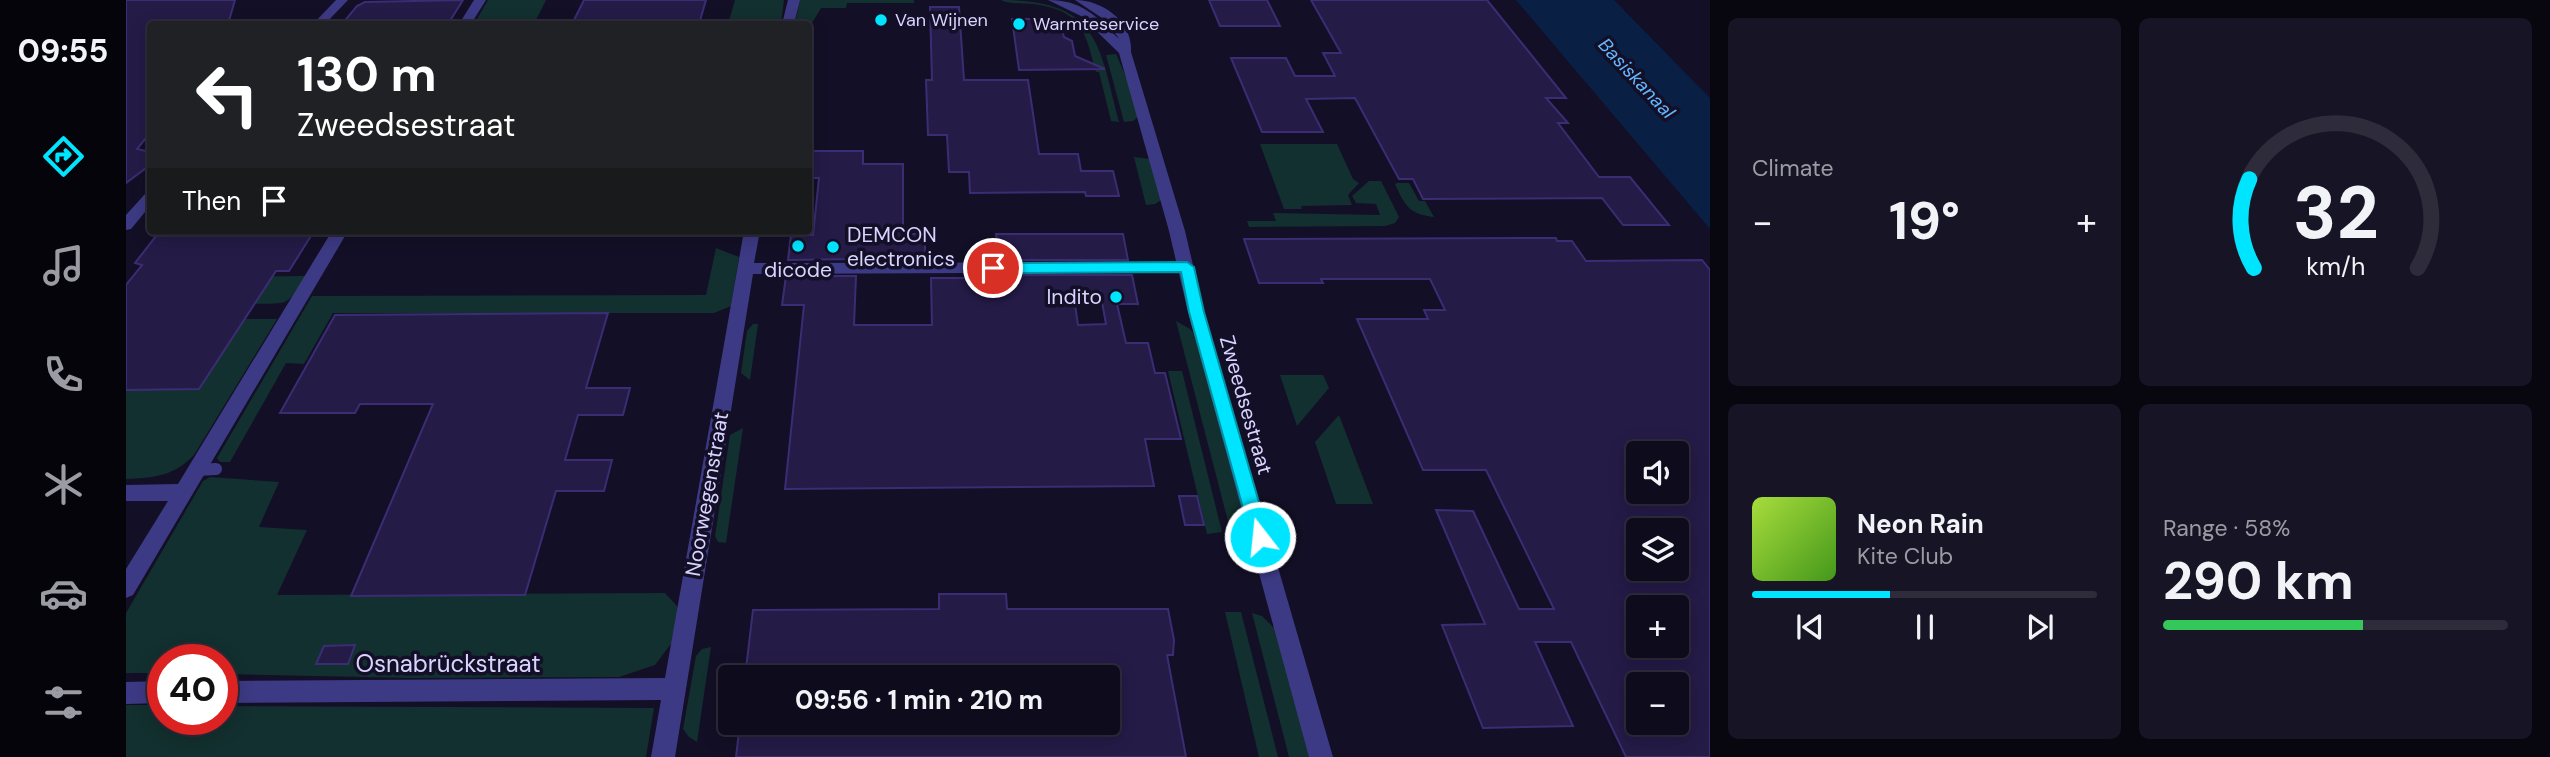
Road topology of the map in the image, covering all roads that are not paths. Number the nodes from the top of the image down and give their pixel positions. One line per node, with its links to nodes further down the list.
1 (480, 0): 7 (street)
2 (794, 0): 8 (street)
3 (1054, 0): 4 (street)
4 (1082, 2): 13 (street, Zweedsestraat)
5 (339, 3): 6 (street)
6 (322, 21)
7 (467, 21)
8 (789, 21)
9 (147, 200): 10 (street)
10 (126, 225)
11 (338, 235): 16 (street)
12 (751, 235): 14 (street, Noorwegenstraat)
13 (1187, 267): 14 (street); 25 (street, Zweedsestraat)
14 (745, 269): 20 (street, Noorwegenstraat)
15 (216, 469): 16 (lane)
16 (196, 470): 17 (street)
17 (183, 492): 18 (street); 19 (street)
18 (126, 493)
19 (126, 588)
20 (674, 689): 22 (street, Osnabrückstraat); 24 (street, Noorwegenstraat)
21 (147, 692): 23 (street)
22 (238, 692)
23 (126, 693)
24 (663, 757)
25 (1321, 757)

